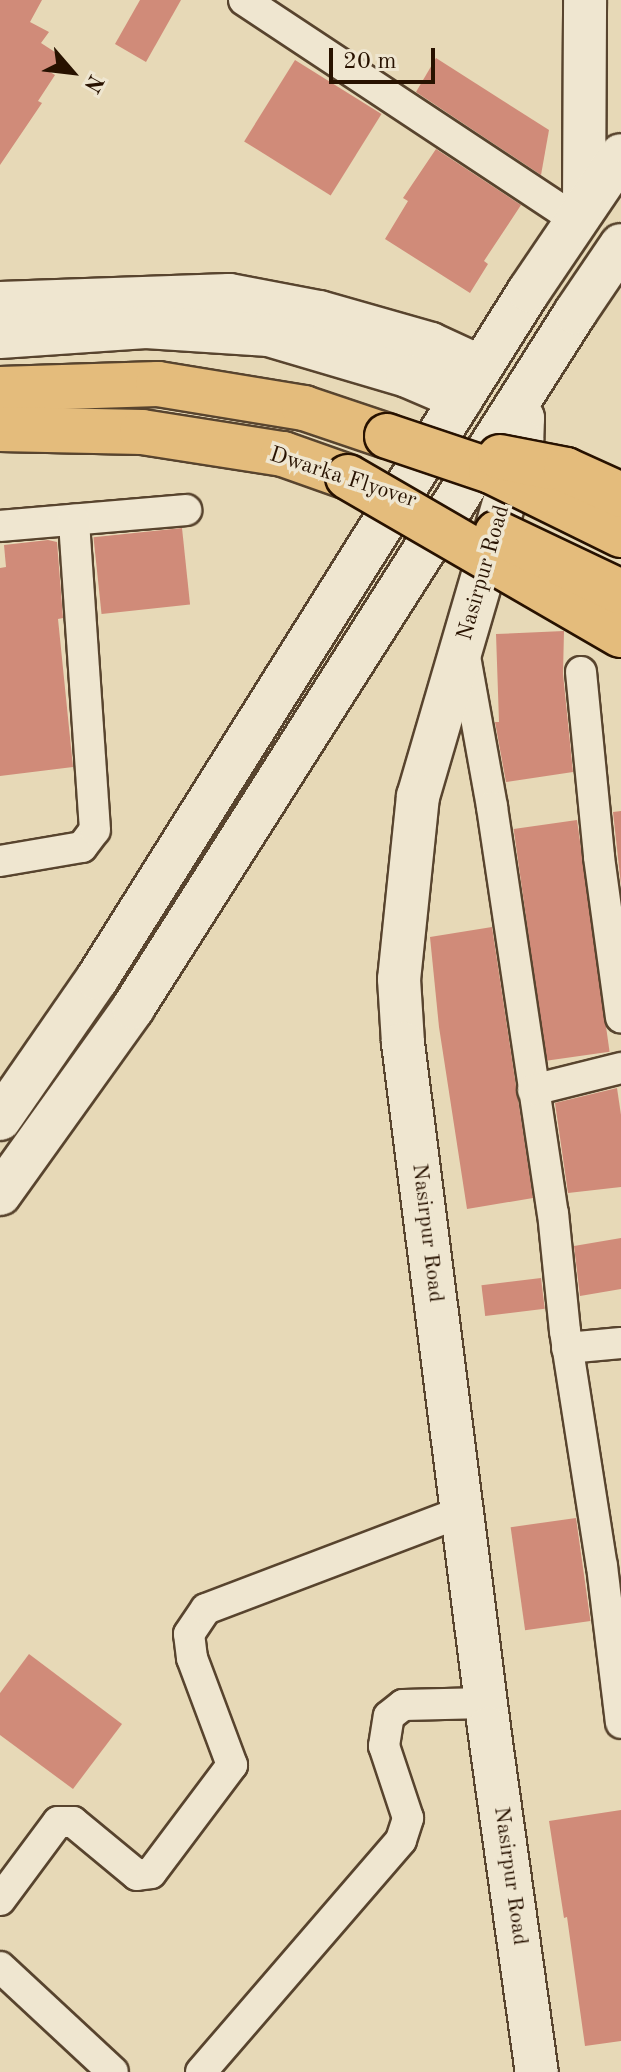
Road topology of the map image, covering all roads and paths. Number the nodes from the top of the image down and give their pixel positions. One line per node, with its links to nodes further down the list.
1 (244, 0): 4 (street)
2 (585, 0): 4 (street)
3 (621, 155): 4 (street)
4 (580, 212): 8 (street)
5 (621, 245): 10 (street)
6 (0, 303): 8 (street)
7 (0, 337): 8 (street)
8 (471, 383): 28 (street)
9 (0, 389): 12 (main road)
10 (516, 406): 21 (street, Nasirpur Road); 29 (street)
11 (0, 429): 13 (main road, Dwarka Flyover)
12 (387, 436): 14 (main road, bridge); 18 (main road, bridge)
13 (348, 477): 19 (main road, Dwarka Flyover, bridge); 20 (main road, bridge)
14 (621, 495)
15 (186, 510): 16 (street)
16 (74, 520): 17 (street); 23 (street)
17 (0, 526)
18 (621, 535)
19 (621, 592)
20 (621, 635)
21 (463, 645): 27 (street); 33 (street, Nasirpur Road)
22 (581, 672): 24 (street)
23 (0, 861)
24 (616, 926): 25 (street)
25 (621, 1017)
26 (621, 1068): 27 (street)
27 (533, 1090): 32 (street)
28 (0, 1119)
29 (16, 1142): 30 (street)
30 (0, 1194)
31 (621, 1343): 32 (street)
32 (567, 1348): 35 (street)
33 (462, 1512): 34 (street, Nasirpur Road); 36 (street)
34 (486, 1703): 39 (street); 40 (street, Nasirpur Road)
35 (621, 1723)
36 (0, 1900)
37 (0, 1967): 38 (street)
38 (113, 2072)
39 (201, 2072)
40 (537, 2072)

